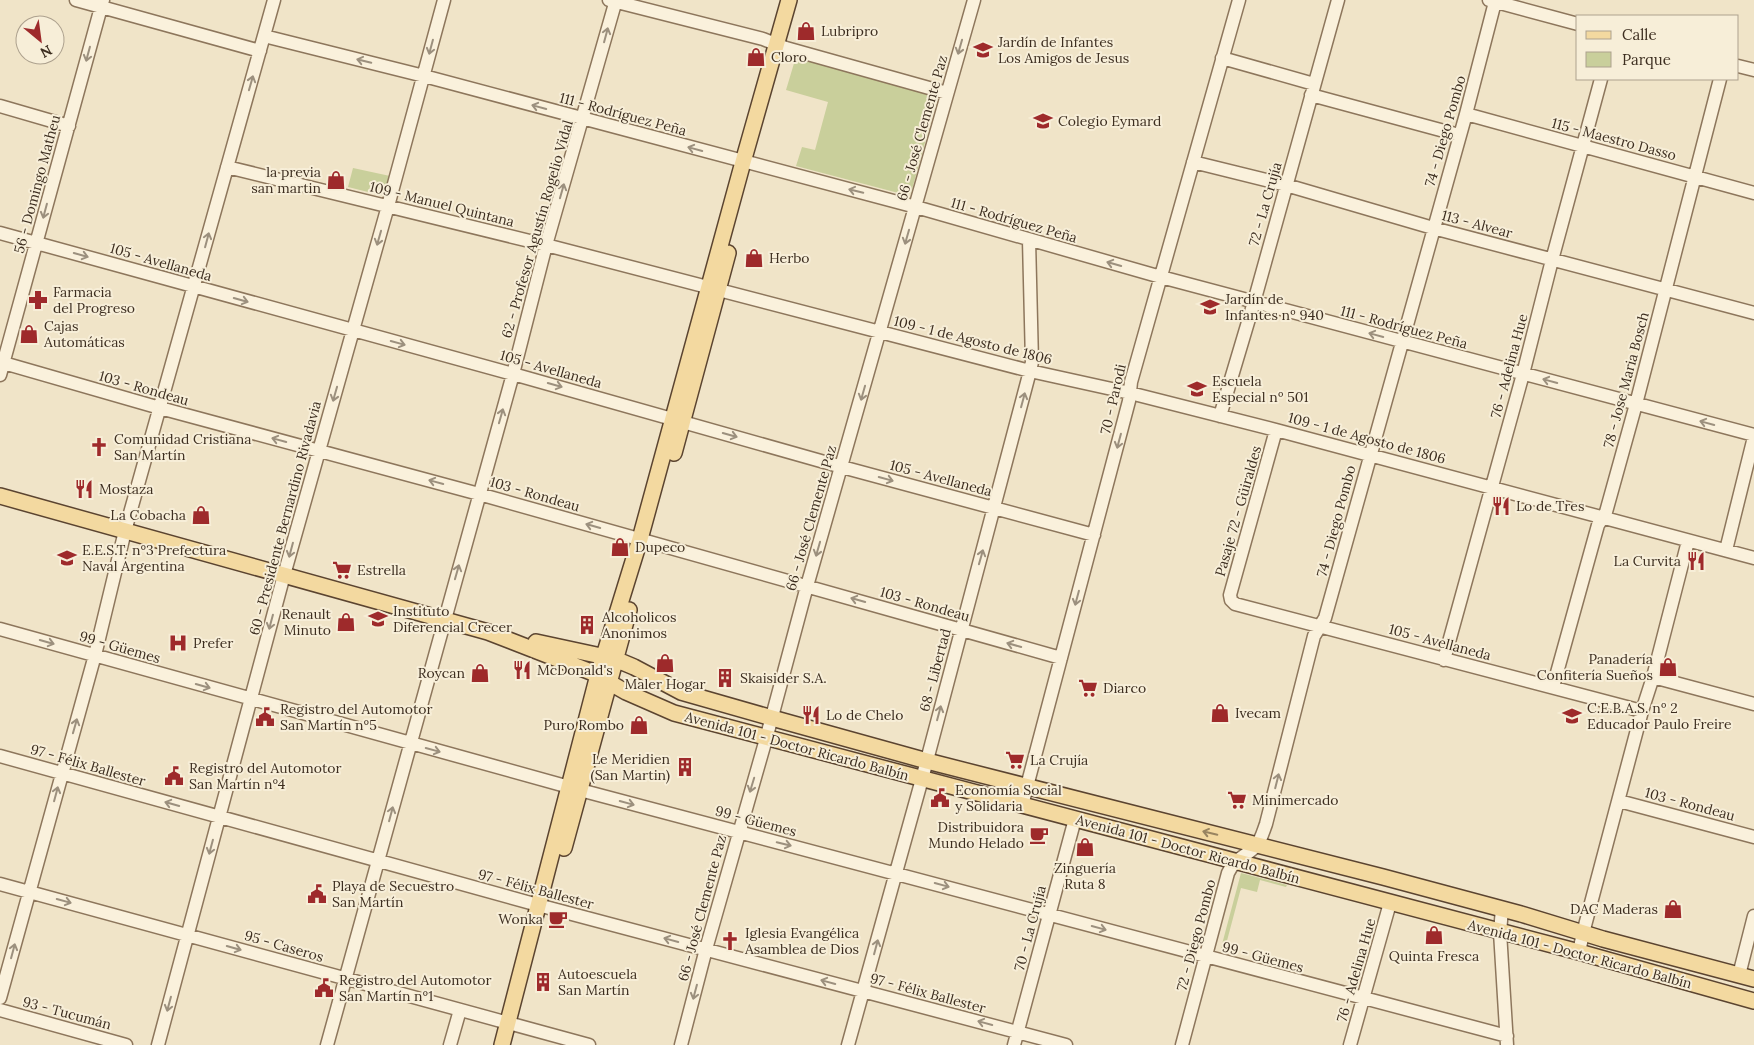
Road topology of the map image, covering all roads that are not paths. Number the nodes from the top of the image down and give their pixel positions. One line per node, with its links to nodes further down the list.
1 (76, 0): 11 (street)
2 (274, 0): 13 (street)
3 (444, 0): 19 (street, 60 - Presidente Bernardino Rivadavia, one-way to 19)
4 (789, 0): 14 (main road)
5 (800, 0): 14 (main road)
6 (974, 0): 23 (street, 66 - José Clemente Paz, one-way to 23)
7 (1239, 0): 16 (street, 70 - Parodi)
8 (1338, 0): 22 (street, 72 - La Crujía)
9 (614, 1): 14 (street); 26 (street, 62 - Profesor Agustín Rogelio Vidal, one-way to 9)
10 (1492, 1): 12 (street); 25 (street, 74 - Diego Pombo)
11 (102, 4): 15 (street); 27 (street, 56 - Domingo Matheu, one-way to 27)
12 (1576, 23)
13 (264, 36): 15 (street); 19 (street, 111 - Rodríguez Peña, one-way to 13)
14 (781, 47): 23 (street); 31 (main road)
15 (260, 51): 32 (street, one-way to 15)
16 (1222, 58): 22 (street); 30 (street, 70 - Parodi)
17 (1739, 66): 18 (street)
18 (1754, 70)
19 (424, 76): 26 (street, 111 - Rodríguez Peña, one-way to 19); 36 (street, 60 - Presidente Bernardino Rivadavia)
20 (1601, 80): 29 (street, 76 - Adelina Hue)
21 (1720, 80): 33 (street, 78 - Jose Maria Bosch)
22 (1313, 89): 28 (street); 34 (street, 72 - La Crujía)
23 (947, 93): 37 (street, 66 - José Clemente Paz)
24 (0, 106): 27 (street)
25 (1466, 114): 28 (street, 74 - Diego Pombo); 29 (street, 115 - Maestro Dasso)
26 (583, 119): 31 (street, 111 - Rodríguez Peña, one-way to 26); 42 (street, 62 - Profesor Agustín Rogelio Vidal, one-way to 26)
27 (69, 126): 41 (street, 56 - Domingo Matheu, one-way to 41)
28 (1458, 136): 38 (street, 74 - Diego Pombo)
29 (1584, 146): 33 (street, 115 - Maestro Dasso); 43 (street, 76 - Adelina Hue)
30 (1193, 162): 34 (street, 113 - Alvear); 44 (street, 70 - Parodi)
31 (747, 163): 37 (street, 111 - Rodríguez Peña, one-way to 31); 46 (main road)
32 (227, 167): 36 (street, 109 - Manuel Quintana); 45 (street, one-way to 32)
33 (1695, 177): 35 (street, 115 - Maestro Dasso); 47 (street, 78 - Jose Maria Bosch)
34 (1286, 185): 38 (street, 113 - Alvear); 48 (street, 72 - La Crujía)
35 (1754, 193)
36 (388, 206): 42 (street, 109 - Manuel Quintana); 50 (street, 60 - Presidente Bernardino Rivadavia, one-way to 50)
37 (916, 207): 40 (street, 111 - Rodríguez Peña); 51 (street, 66 - José Clemente Paz, one-way to 51)
38 (1433, 228): 43 (street, 113 - Alvear); 52 (street, 74 - Diego Pombo)
39 (0, 233): 41 (street, 105 - Avellaneda)
40 (1029, 240): 44 (street, 111 - Rodríguez Peña, one-way to 40); 54 (street, 68 - Libertad)
41 (37, 242): 45 (street, 105 - Avellaneda, one-way to 45); 53 (street, 56 - Domingo Matheu)
42 (546, 245): 46 (street, 109 - Manuel Quintana); 55 (street, 62 - Profesor Agustín Rogelio Vidal)
43 (1552, 260): 47 (street, 113 - Alvear); 56 (street, 76 - Adelina Hue)
44 (1160, 278): 48 (street, 111 - Rodríguez Peña); 57 (street, 70 - Parodi)
45 (194, 286): 50 (street, 105 - Avellaneda, one-way to 50); 59 (street)
46 (714, 288): 51 (street, 109 - 1 de Agosto de 1806); 61 (main road)
47 (1666, 290): 49 (street, 113 - Alvear); 58 (street, 78 - Jose Maria Bosch)
48 (1254, 302): 52 (street, 111 - Rodríguez Peña, one-way to 48); 60 (street, 72 - La Crujía)
49 (1754, 313)
50 (353, 331): 55 (street, 105 - Avellaneda, one-way to 55); 64 (street, 60 - Presidente Bernardino Rivadavia, one-way to 64)
51 (880, 332): 54 (street, 109 - 1 de Agosto de 1806); 66 (street, 66 - José Clemente Paz, one-way to 66)
52 (1401, 342): 56 (street, 111 - Rodríguez Peña); 65 (street, 74 - Diego Pombo)
53 (1, 367): 59 (street, 103 - Rondeau)
54 (1030, 370): 57 (street, 109 - 1 de Agosto de 1806); 70 (street, 68 - Libertad, one-way to 54)
55 (513, 374): 61 (street, 105 - Avellaneda, one-way to 61); 68 (street, 62 - Profesor Agustín Rogelio Vidal, one-way to 55)
56 (1523, 374): 58 (street, 111 - Rodríguez Peña, one-way to 56); 67 (street, 76 - Adelina Hue)
57 (1130, 393): 60 (street, 109 - 1 de Agosto de 1806); 73 (street, 70 - Parodi, one-way to 73)
58 (1636, 404): 63 (street, 111 - Rodríguez Peña, one-way to 58); 71 (street, 78 - Jose Maria Bosch)
59 (160, 408): 64 (street, 103 - Rondeau, one-way to 59); 72 (street)
60 (1220, 416): 62 (street, 109 - 1 de Agosto de 1806)
61 (678, 420): 66 (street, 105 - Avellaneda, one-way to 66); 74 (main road)
62 (1276, 430): 65 (street, 109 - 1 de Agosto de 1806); 80 (street, Pasaje 72 - Güiraldes)
63 (1754, 436): 76 (street)
64 (318, 451): 68 (street, 103 - Rondeau, one-way to 64); 78 (street, 60 - Presidente Bernardino Rivadavia, one-way to 78)
65 (1369, 455): 67 (street, 109 - 1 de Agosto de 1806); 82 (street, 74 - Diego Pombo)
66 (842, 467): 70 (street, 105 - Avellaneda, one-way to 70); 79 (street, 66 - José Clemente Paz, one-way to 79)
67 (1491, 487): 71 (street, 109 - 1 de Agosto de 1806); 89 (street, 76 - Adelina Hue)
68 (479, 494): 74 (street, 103 - Rondeau, one-way to 68); 81 (street, 62 - Profesor Agustín Rogelio Vidal, one-way to 68)
69 (0, 496): 72 (main road, Avenida 101 - Doctor Ricardo Balbín)
70 (995, 508): 73 (street, 105 - Avellaneda); 84 (street, 68 - Libertad, one-way to 70)
71 (1602, 518): 75 (street, 109 - 1 de Agosto de 1806); 92 (street, 78 - Jose Maria Bosch)
72 (125, 531): 78 (main road, Avenida 101 - Doctor Ricardo Balbín); 86 (street)
73 (1094, 535): 88 (street, 70 - Parodi, one-way to 88)
74 (644, 540): 79 (street, 103 - Rondeau); 87 (main road)
75 (1688, 541): 76 (street, 109 - 1 de Agosto de 1806); 90 (street)
76 (1726, 550): 77 (street, 109 - 1 de Agosto de 1806)
77 (1754, 558)
78 (284, 575): 81 (main road, Avenida 101 - Doctor Ricardo Balbín); 93 (street, 60 - Presidente Bernardino Rivadavia, one-way to 93)
79 (807, 586): 84 (street, 103 - Rondeau, one-way to 79); 96 (street, 66 - José Clemente Paz)
80 (1231, 600): 82 (street, 105 - Avellaneda)
81 (444, 619): 85 (main road, Avenida 101 - Doctor Ricardo Balbín); 98 (street, 62 - Profesor Agustín Rogelio Vidal)
82 (1320, 625): 89 (street, 105 - Avellaneda); 111 (street, 74 - Diego Pombo, one-way to 82)
83 (0, 629): 86 (street, 99 - Güemes, one-way to 86)
84 (960, 630): 88 (street, 103 - Rondeau, one-way to 84); 100 (street, 68 - Libertad, one-way to 84)
85 (488, 632): 87 (main road, Avenida 101 - Doctor Ricardo Balbín); 91 (main road, Avenida 101 - Doctor Ricardo Balbín)
86 (95, 655): 93 (street, 99 - Güemes, one-way to 93); 101 (street, one-way to 86)
87 (610, 658): 91 (main road); 96 (main road, Avenida 101 - Doctor Ricardo Balbín)
88 (1061, 658): 103 (street, 70 - Parodi)
89 (1444, 660): 92 (street, 105 - Avellaneda)
90 (1653, 677): 94 (street); 95 (street)
91 (604, 679): 97 (main road, Avenida 101 - Doctor Ricardo Balbín); 104 (main road)
92 (1553, 687): 95 (street, 105 - Avellaneda)
93 (251, 699): 98 (street, 99 - Güemes); 107 (street, 60 - Presidente Bernardino Rivadavia)
94 (1754, 704)
95 (1642, 711): 105 (street)
96 (772, 718): 97 (street, 66 - José Clemente Paz); 100 (main road, Avenida 101 - Doctor Ricardo Balbín)
97 (766, 739): 102 (main road, Avenida 101 - Doctor Ricardo Balbín); 109 (street, 66 - José Clemente Paz, one-way to 109)
98 (410, 743): 104 (street, 99 - Güemes, one-way to 104); 112 (street, 62 - Profesor Agustín Rogelio Vidal, one-way to 98)
99 (0, 756): 101 (street, 97 - Félix Ballester)
100 (926, 761): 102 (street, 68 - Libertad); 103 (main road, Avenida 101 - Doctor Ricardo Balbín)
101 (62, 773): 107 (street, 97 - Félix Ballester, one-way to 101); 116 (street, one-way to 101)
102 (922, 779): 106 (main road, Avenida 101 - Doctor Ricardo Balbín); 114 (street, 68 - Libertad)
103 (1027, 786): 106 (street, 70 - Parodi); 111 (main road, Avenida 101 - Doctor Ricardo Balbín, one-way to 103)
104 (575, 789): 109 (street, 99 - Güemes, one-way to 109); 118 (main road)
105 (1619, 801): 110 (street, 103 - Rondeau); 123 (street)
106 (1022, 806): 108 (main road, Avenida 101 - Doctor Ricardo Balbín)
107 (219, 817): 112 (street, 97 - Félix Ballester); 124 (street, 60 - Presidente Bernardino Rivadavia, one-way to 124)
108 (1074, 819): 113 (main road, Avenida 101 - Doctor Ricardo Balbín); 120 (street, 70 - La Crujía)
109 (738, 832): 114 (street, 99 - Güemes, one-way to 114); 125 (street, 66 - José Clemente Paz)
110 (1754, 836)
111 (1257, 844): 113 (street, 72 - Diego Pombo); 119 (main road, Avenida 101 - Doctor Ricardo Balbín)
112 (378, 861): 118 (street, 97 - Félix Ballester); 129 (street, 62 - Profesor Agustín Rogelio Vidal)
113 (1235, 862): 117 (main road, Avenida 101 - Doctor Ricardo Balbín); 127 (street, 72 - Diego Pombo)
114 (896, 873): 120 (street, 99 - Güemes, one-way to 120); 131 (street, 68 - Libertad, one-way to 114)
115 (0, 884): 116 (street, 95 - Caseros)
116 (29, 892): 124 (street, 95 - Caseros, one-way to 124); 132 (street, one-way to 116)
117 (1390, 903): 122 (main road, Avenida 101 - Doctor Ricardo Balbín); 133 (street, 76 - Adelina Hue)
118 (543, 906): 125 (street, 97 - Félix Ballester, one-way to 118); 137 (main road)
119 (1502, 909): 122 (street); 123 (main road, Avenida 101 - Doctor Ricardo Balbín)
120 (1049, 914): 127 (street, 99 - Güemes, one-way to 127); 138 (street, 70 - La Crujía)
121 (1754, 916): 128 (street)
122 (1500, 932): 126 (main road, Avenida 101 - Doctor Ricardo Balbín); 139 (street)
123 (1583, 933): 126 (street); 128 (main road, Avenida 101 - Doctor Ricardo Balbín)
124 (187, 934): 129 (street, 95 - Caseros, one-way to 129); 141 (street, 60 - Presidente Bernardino Rivadavia, one-way to 141)
125 (706, 949): 131 (street, 97 - Félix Ballester, one-way to 125); 147 (street, 66 - José Clemente Paz, one-way to 147)
126 (1579, 952): 134 (main road, Avenida 101 - Doctor Ricardo Balbín)
127 (1206, 957): 133 (street, 99 - Güemes); 151 (street, 72 - Diego Pombo)
128 (1739, 975): 130 (main road, Avenida 101 - Doctor Ricardo Balbín)
129 (345, 979): 136 (street, 95 - Caseros); 142 (street, 62 - Profesor Agustín Rogelio Vidal)
130 (1754, 979)
131 (864, 992): 138 (street, 97 - Félix Ballester, one-way to 131); 148 (street, 68 - Libertad)
132 (0, 998)
133 (1363, 999): 139 (street, 99 - Güemes); 152 (street, 76 - Adelina Hue)
134 (1754, 1001)
135 (0, 1010): 140 (street, 93 - Tucumán)
136 (460, 1010): 137 (street, 95 - Caseros); 143 (street)
137 (513, 1025): 144 (main road); 145 (main road); 146 (street, 95 - Caseros)
138 (1018, 1032): 149 (street, 70 - La Crujía); 150 (street, 97 - Félix Ballester)
139 (1507, 1040)
140 (126, 1045)
141 (158, 1045)
142 (327, 1045)
143 (450, 1045)
144 (502, 1045)
145 (512, 1045)
146 (589, 1045)
147 (681, 1045)
148 (848, 1045)
149 (1014, 1045)
150 (1066, 1045)
151 (1182, 1045)
152 (1350, 1045)

